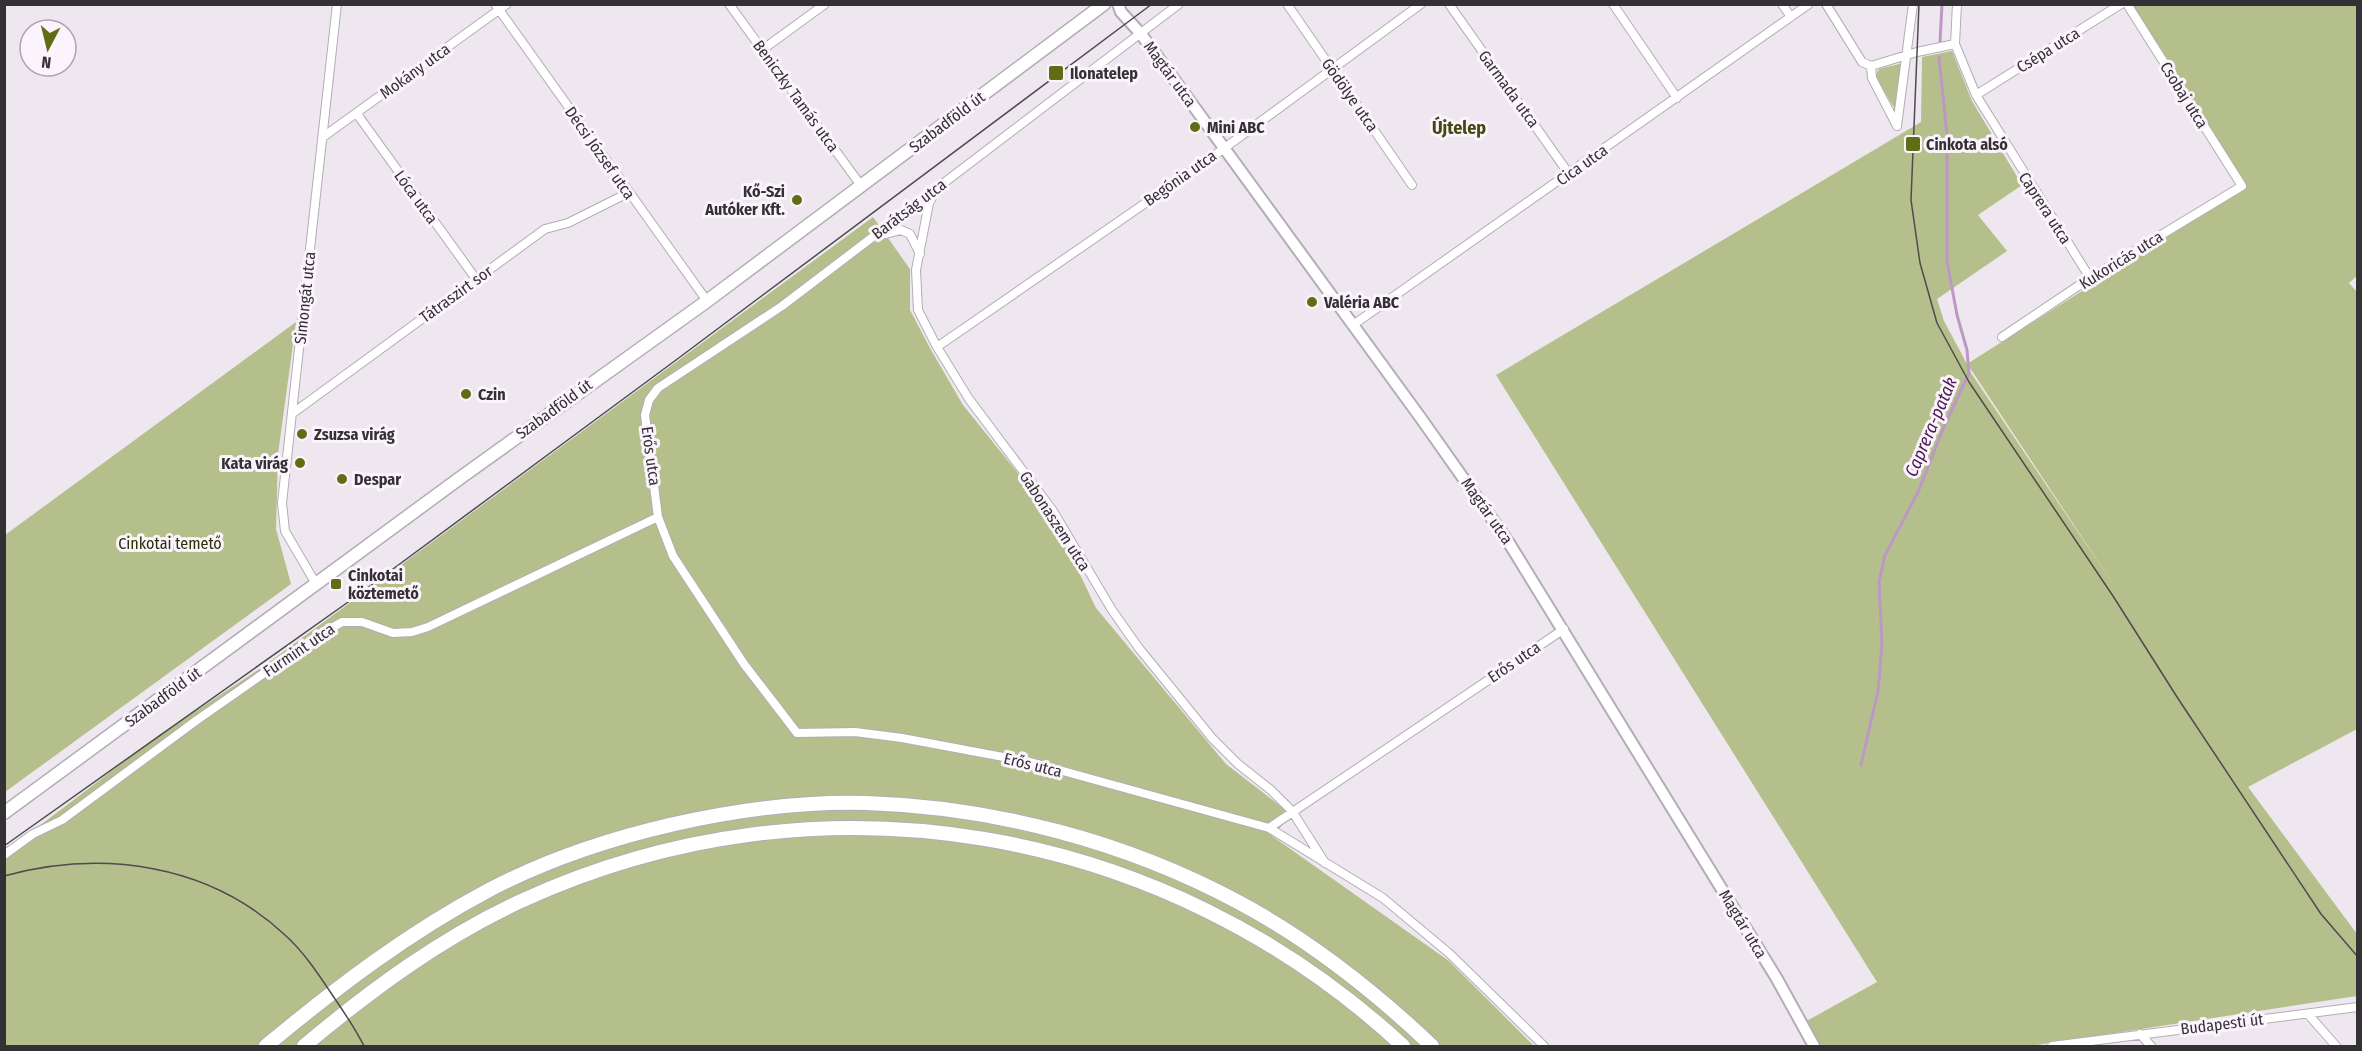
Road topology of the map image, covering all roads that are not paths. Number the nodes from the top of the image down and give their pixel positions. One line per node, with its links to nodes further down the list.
1 (338, 4): 30 (street, Simongát utca)
2 (507, 4): 19 (street, Mokány utca)
3 (729, 4): 23 (street, Beniczky Tamás utca)
4 (825, 4): 23 (street)
5 (1104, 4): 35 (main road, Szabadföld út)
6 (1118, 4): 21 (street, Magtár utca)
7 (1179, 4): 21 (street, Barátság utca)
8 (1287, 4): 26 (street, Gödölye utca)
9 (1420, 4): 26 (street, Begónia utca)
10 (1449, 4): 32 (street, Garmada utca)
11 (1613, 4): 28 (street)
12 (1782, 4): 20 (street)
13 (1809, 4): 20 (street, Cica utca)
14 (1826, 4): 25 (street)
15 (1913, 4): 24 (street)
16 (1957, 4): 22 (street, Caprera utca)
17 (2121, 4): 27 (street, Csépa utca)
18 (2127, 4): 34 (street, Csobaj utca)
19 (497, 7): 29 (street, Mokány utca); 37 (street, Décsi József utca)
20 (1791, 17): 28 (street, Cica utca)
21 (1141, 34): 31 (street, Magtár utca); 36 (street, Barátság utca)
22 (1955, 44): 24 (street); 27 (street, Caprera utca)
23 (762, 50): 35 (street, Beniczky Tamás utca)
24 (1906, 55): 25 (street); 25 (street)
25 (1871, 66)
26 (1332, 69): 31 (street, Begónia utca); 33 (street, Gödölye utca)
27 (1976, 95): 40 (street, Caprera utca)
28 (1677, 98): 32 (street, Cica utca)
29 (357, 114): 30 (street, Mokány utca); 41 (street, Lóca utca)
30 (323, 137): 46 (street, Simongát utca)
31 (1223, 147): 43 (street, Magtár utca); 45 (street, Begónia utca)
32 (1569, 174): 43 (street, Cica utca)
33 (1412, 185)
34 (2242, 186): 40 (street, Kukoricás utca)
35 (862, 187): 42 (main road, Szabadföld út)
36 (937, 188): 38 (street, Barátság utca); 39 (street, Gabonaszem utca)
37 (628, 193): 41 (street, Tátraszirt sor); 42 (street, Décsi József utca)
38 (873, 237): 39 (street); 47 (street, Barátság utca)
39 (920, 254): 45 (street, Gabonaszem utca)
40 (2090, 278): 44 (street, Kukoricás utca)
41 (476, 279): 46 (street, Tátraszirt sor)
42 (707, 301): 49 (main road, Szabadföld út)
43 (1353, 325): 50 (street, Magtár utca)
44 (2002, 337)
45 (937, 347): 51 (street, Gabonaszem utca)
46 (293, 413): 49 (street, Simongát utca)
47 (645, 415): 48 (street, Erős utca)
48 (658, 517): 53 (street, Erős utca); 54 (street, Furmint utca)
49 (316, 584): 52 (main road, Szabadföld út)
50 (1564, 629): 51 (street, Erős utca); 64 (street, Magtár utca)
51 (1292, 811): 53 (street, Erős utca); 55 (street, Gabonaszem utca)
52 (4, 813)
53 (1269, 828): 55 (street)
54 (4, 855)
55 (1325, 863): 63 (street)
56 (2358, 1007): 57 (street, Budapesti út)
57 (2308, 1014): 58 (street, Budapesti út); 67 (street)
58 (2140, 1034): 65 (street, Budapesti út); 66 (street)
59 (266, 1047): 62 (highway)
60 (304, 1047): 61 (highway)
61 (1403, 1047)
62 (1432, 1047)
63 (1544, 1047)
64 (1814, 1047)
65 (2052, 1047)
66 (2151, 1047)
67 (2336, 1047)

